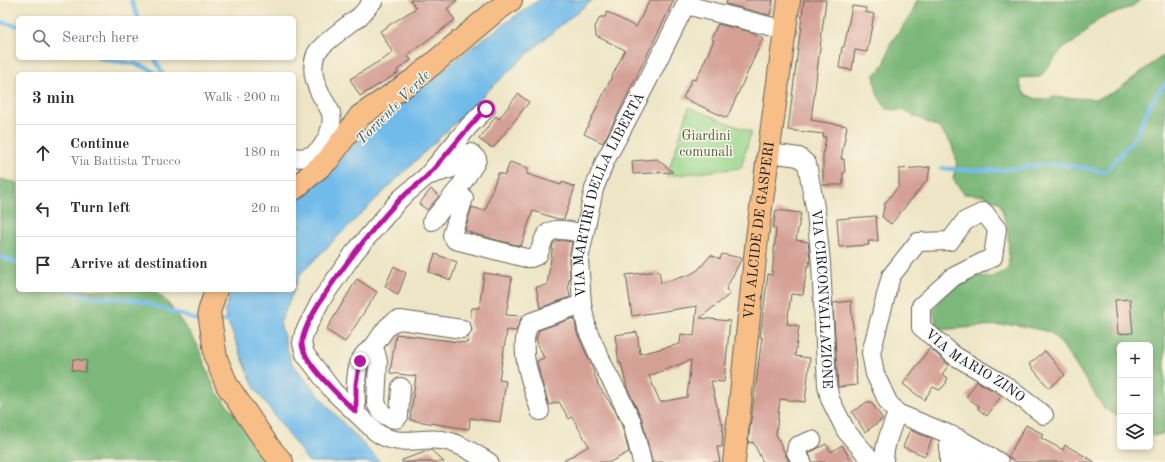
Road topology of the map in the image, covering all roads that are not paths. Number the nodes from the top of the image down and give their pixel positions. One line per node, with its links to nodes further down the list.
1 (374, 0): 8 (street)
2 (510, 0): 10 (main road)
3 (790, 0): 5 (main road, VIA ALCIDE DE GASPERI)
4 (687, 2): 5 (street); 13 (street, VIA MARTIRI DELLA LIBERTÀ)
5 (785, 30): 7 (main road, VIA ALCIDE DE GASPERI)
6 (486, 109): 9 (street)
7 (769, 153): 29 (main road, VIA ALCIDE DE GASPERI); 31 (street, VIA CIRCONVALLAZIONE)
8 (296, 157)
9 (427, 176): 12 (street); 20 (street)
10 (296, 187)
11 (464, 198): 13 (street)
12 (432, 221)
13 (584, 234): 15 (street, VIA MARTIRI DELLA LIBERTÀ)
14 (215, 292): 27 (main road)
15 (582, 304): 19 (street); 26 (street, VIA MARTIRI DELLA LIBERTÀ)
16 (462, 329): 17 (street)
17 (370, 350): 18 (street); 20 (street)
18 (401, 387)
19 (540, 411)
20 (356, 412): 28 (street)
21 (897, 413): 22 (street, VIA MARIO ZINO); 23 (street); 32 (street)
22 (1044, 416)
23 (951, 435): 25 (street); 34 (street)
24 (812, 440): 30 (street)
25 (949, 458): 33 (street)
26 (638, 460)
27 (282, 462)
28 (489, 462)
29 (734, 462)
30 (802, 462)
31 (873, 462)
32 (884, 462)
33 (973, 462)
34 (999, 462)

